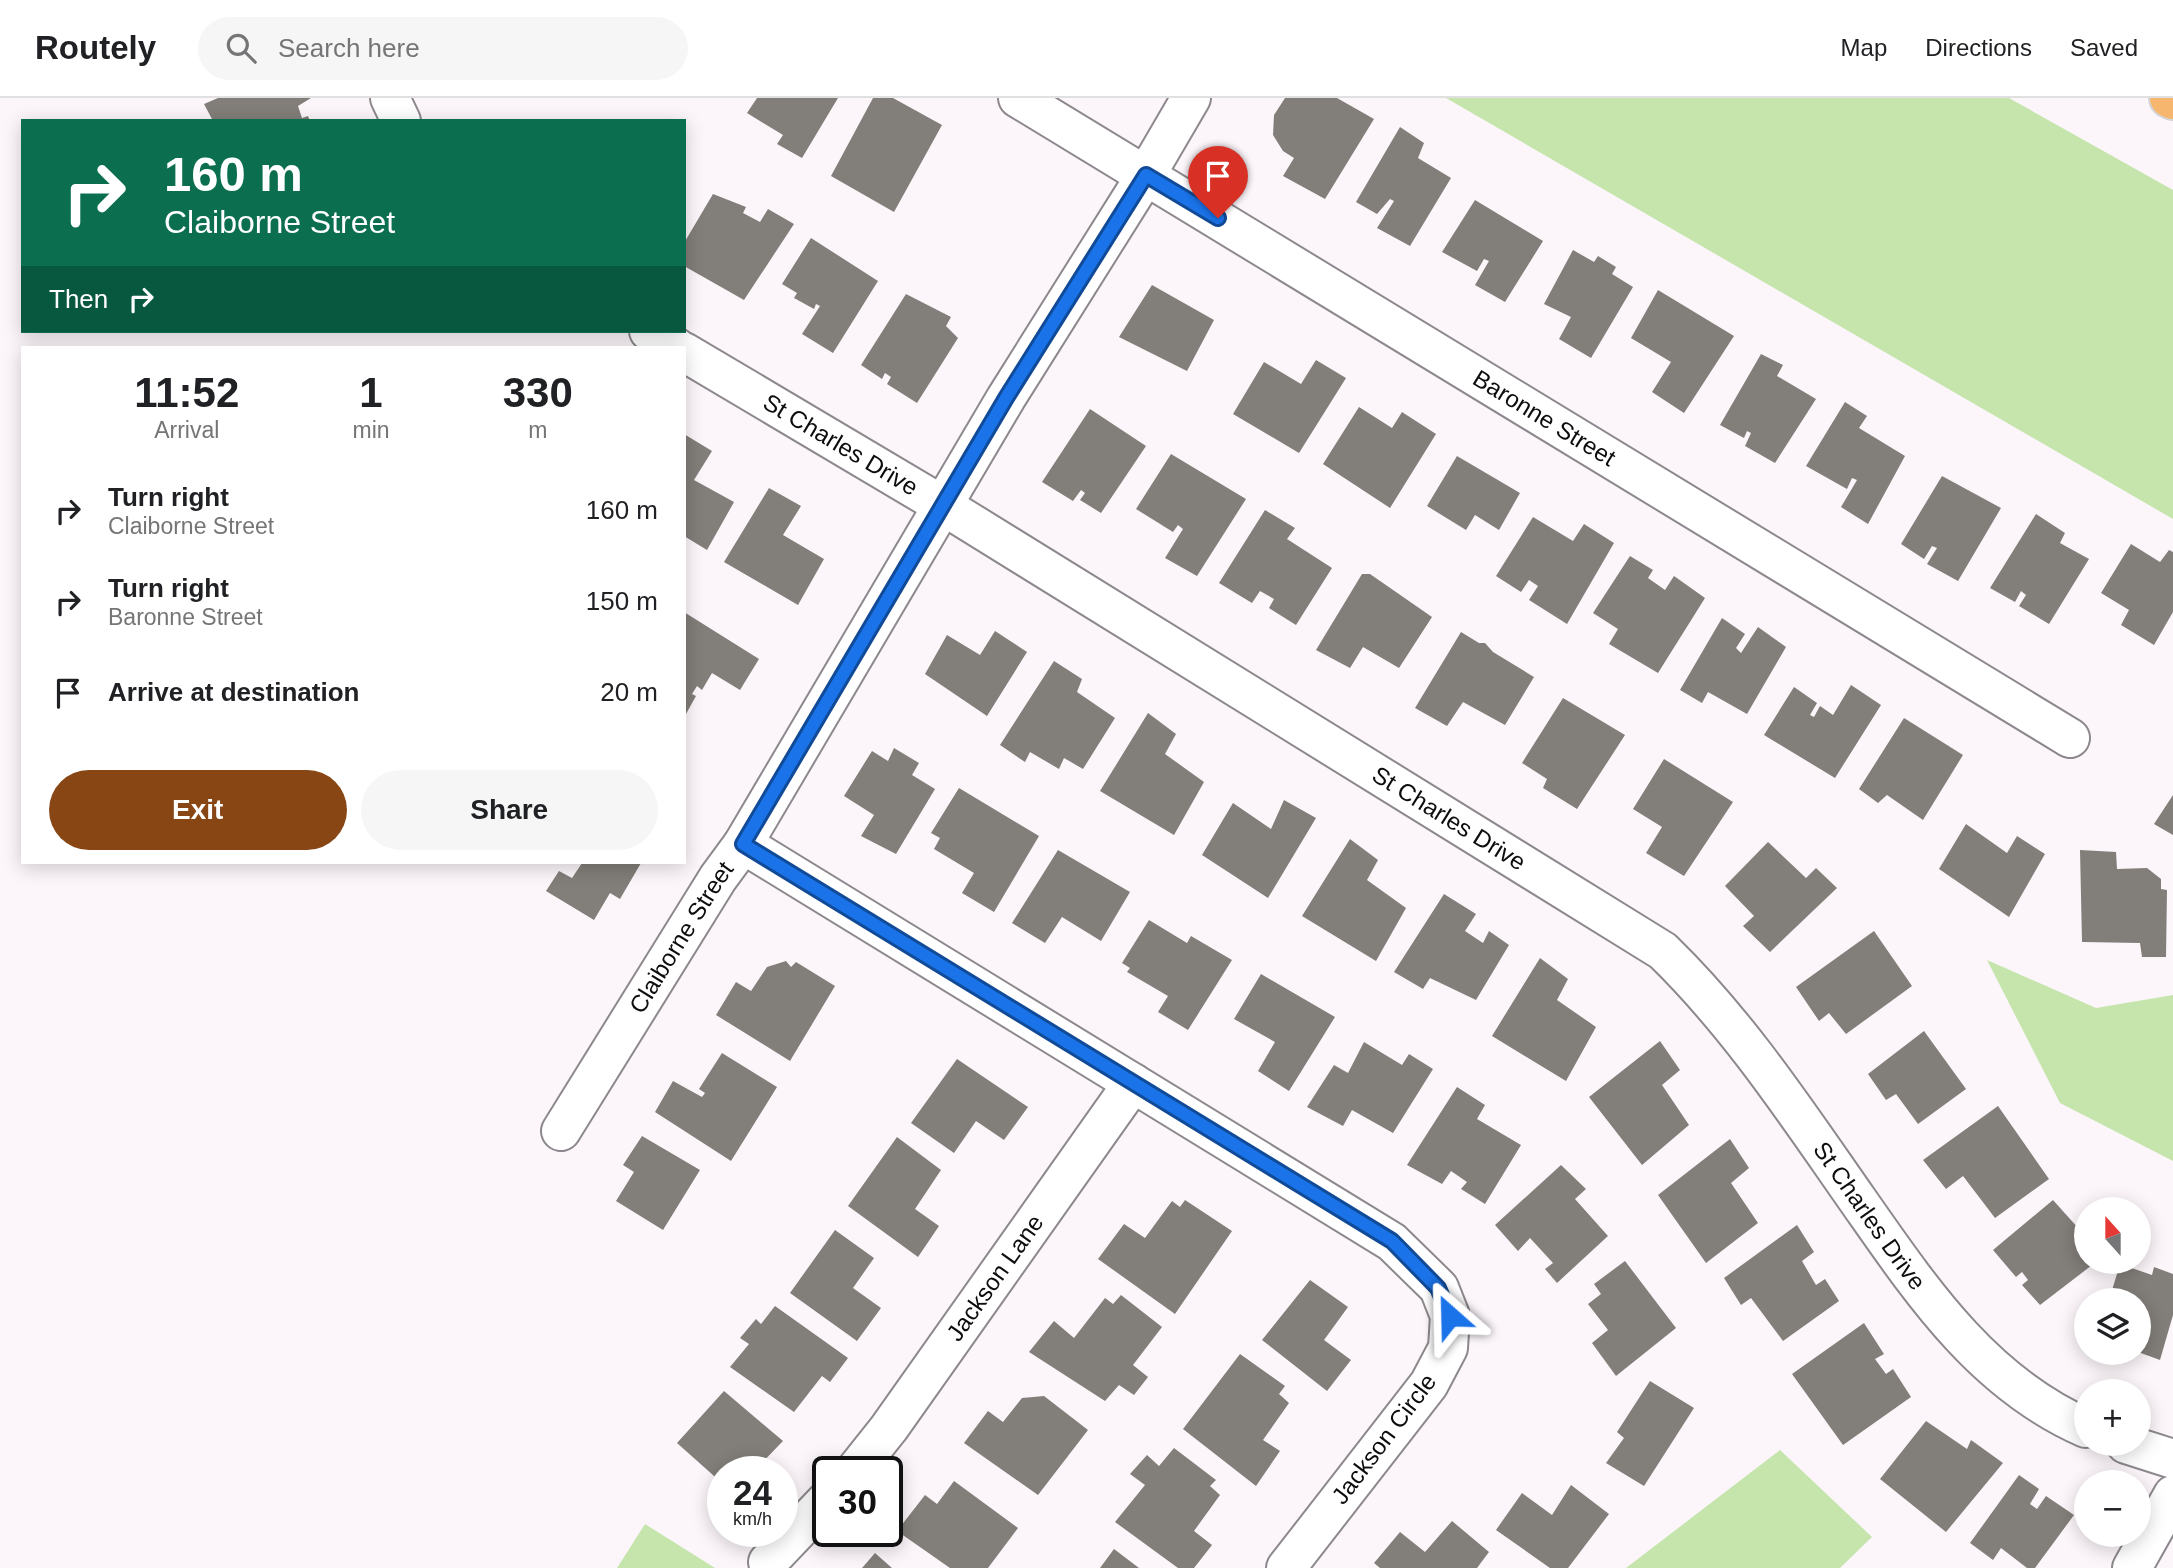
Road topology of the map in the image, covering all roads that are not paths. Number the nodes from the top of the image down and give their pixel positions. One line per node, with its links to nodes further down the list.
1 (390, 98): 4 (street)
2 (1018, 98): 5 (street, Baronne Street)
3 (1191, 98): 5 (street, Claiborne Street)
4 (400, 119)
5 (1146, 175): 9 (street, Claiborne Street); 10 (street, Baronne Street)
6 (652, 333): 7 (street)
7 (674, 346)
8 (686, 353): 9 (street, St Charles Drive)
9 (942, 505): 11 (street, Claiborne Street); 14 (street, St Charles Drive)
10 (2070, 738)
11 (743, 844): 12 (street, Jackson Circle); 13 (street, Claiborne Street)
12 (1133, 1083): 16 (street, Jackson Lane); 21 (street, Jackson Circle)
13 (561, 1131)
14 (2074, 1423)
15 (2151, 1452): 17 (street)
16 (866, 1456)
17 (2173, 1459)
18 (2173, 1495): 22 (street)
19 (812, 1516): 20 (street)
20 (768, 1562)
21 (1286, 1568)
22 (2132, 1568)

